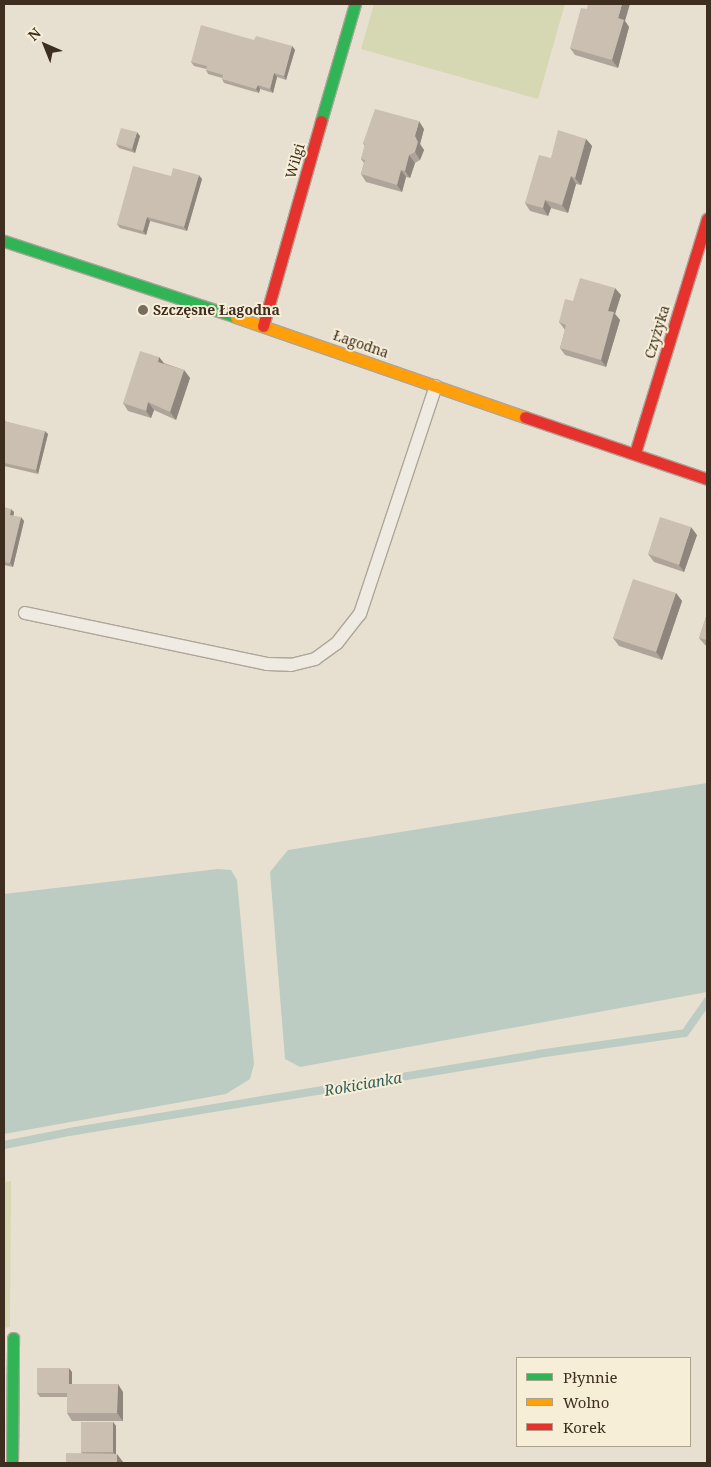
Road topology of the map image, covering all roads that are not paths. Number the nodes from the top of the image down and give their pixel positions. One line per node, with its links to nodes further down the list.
1 (355, 4): 4 (street, Wilgi)
2 (707, 218): 6 (street, Czyżyka)
3 (4, 241): 4 (street, Łagodna)
4 (263, 326): 5 (street, Łagodna)
5 (436, 386): 6 (street, Łagodna); 8 (lane)
6 (635, 453): 7 (street, Łagodna)
7 (707, 479)
8 (25, 613)
9 (13, 1338): 10 (street)
10 (12, 1463)

